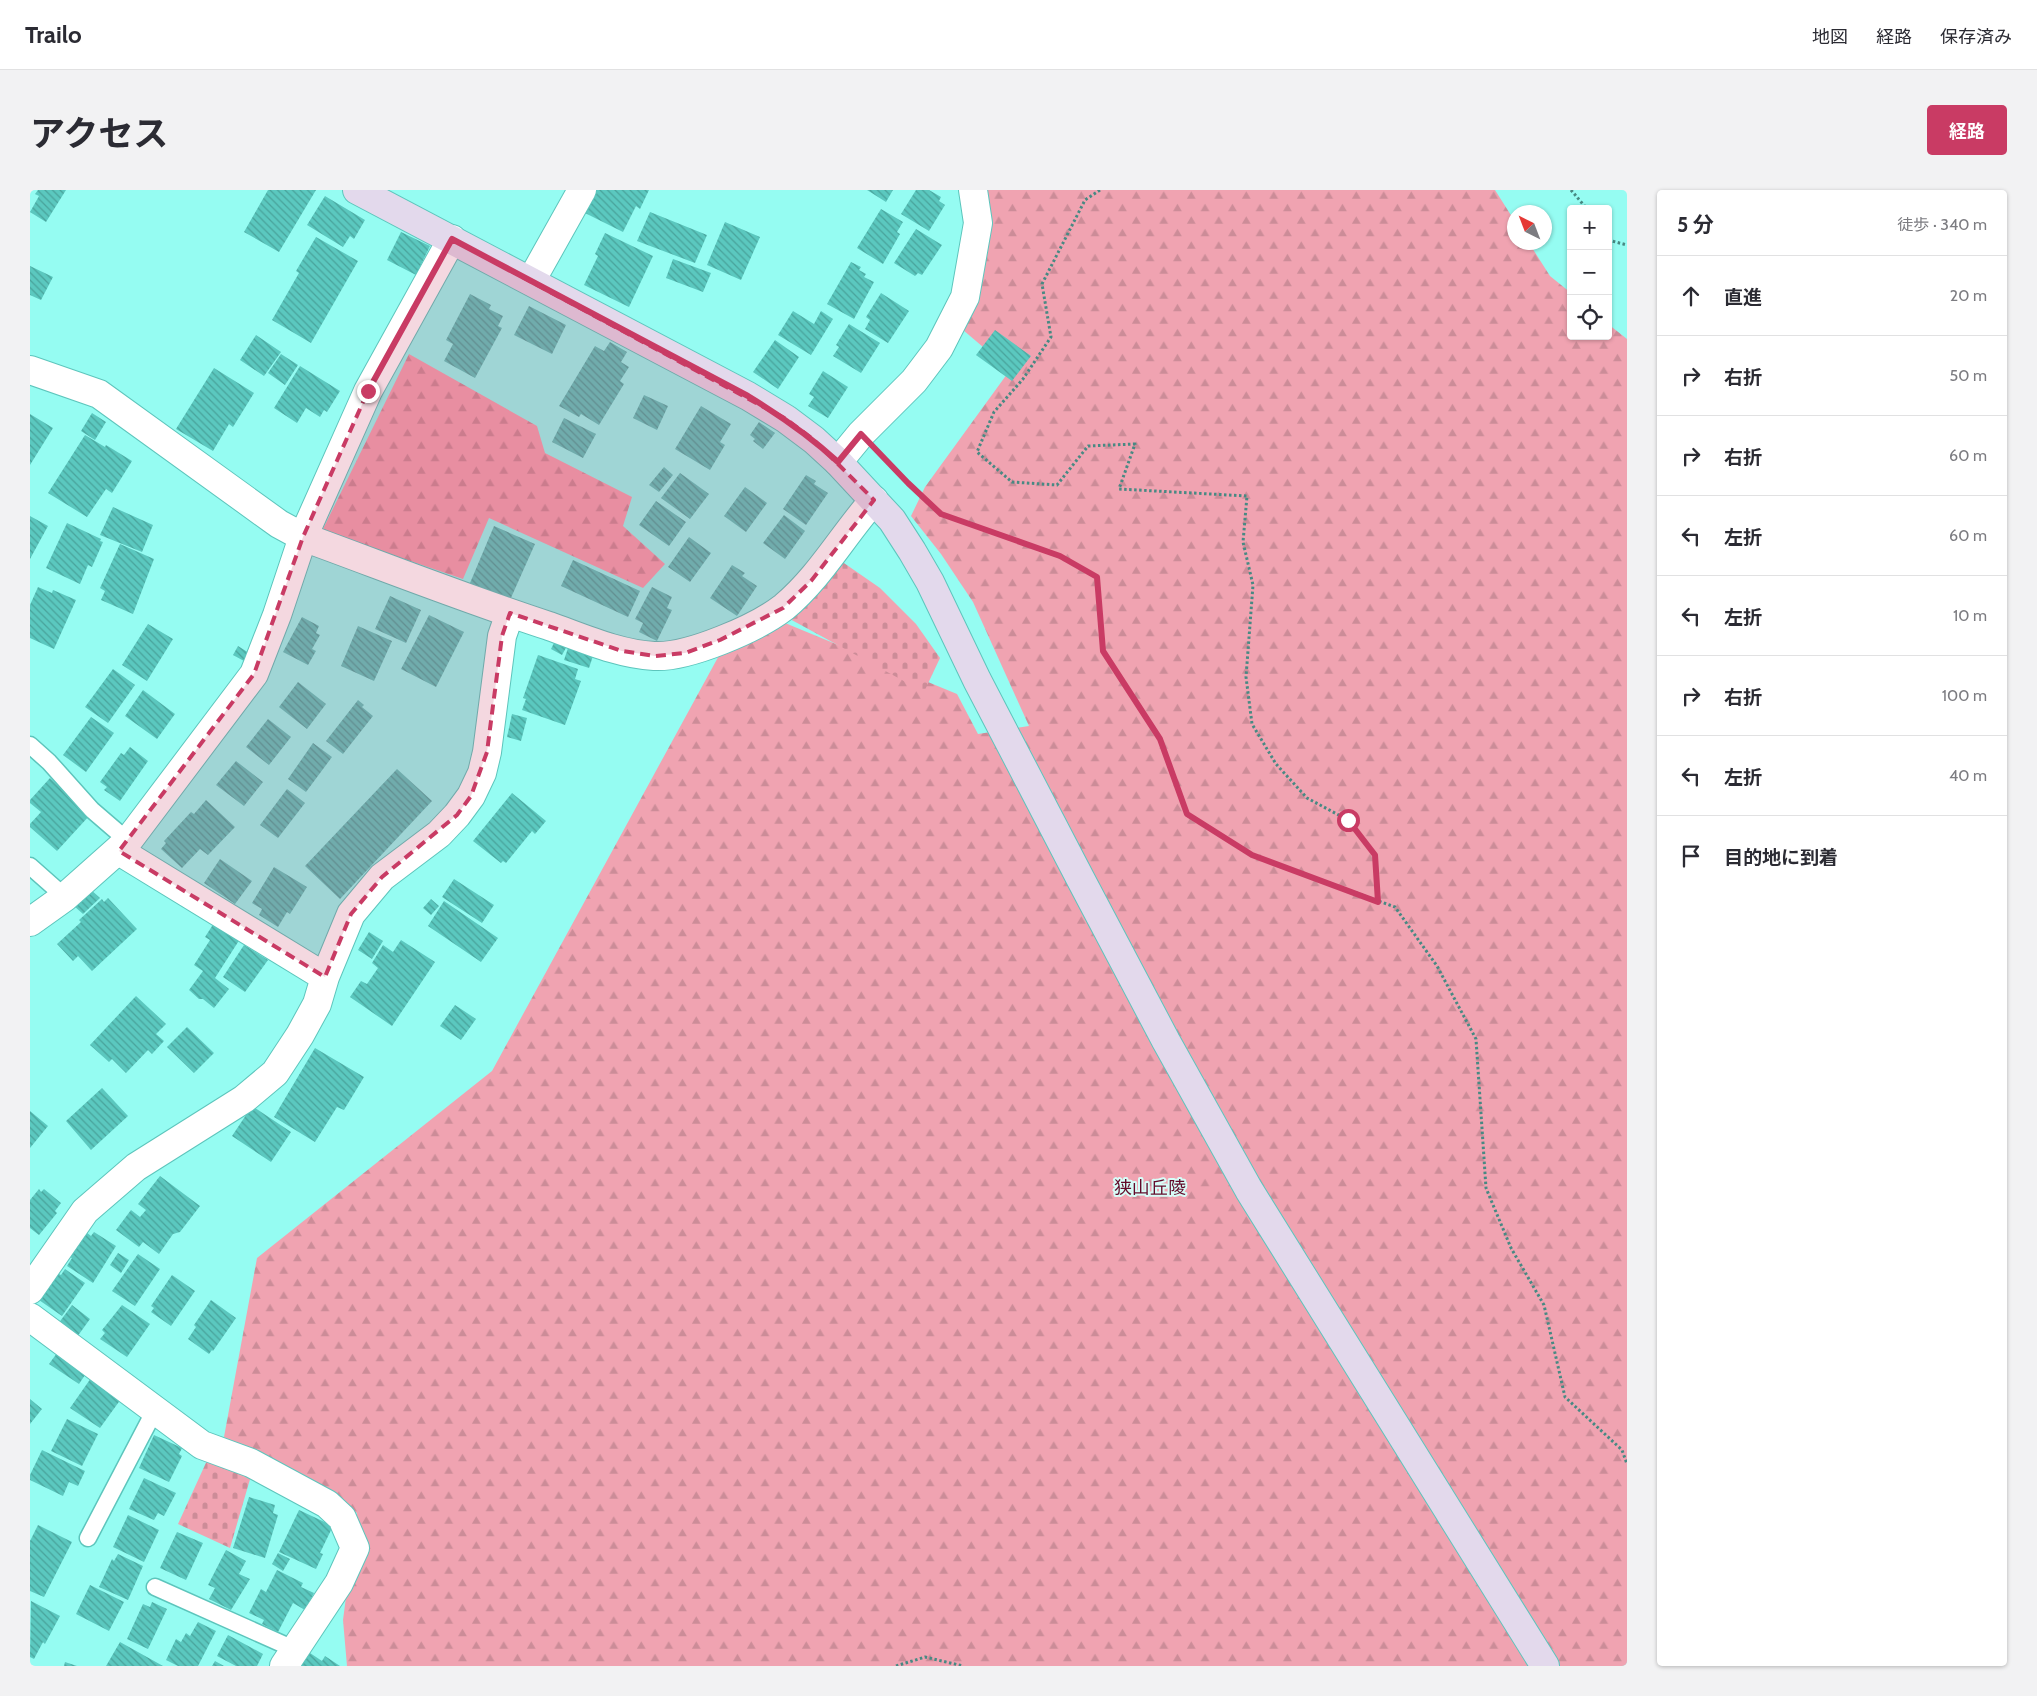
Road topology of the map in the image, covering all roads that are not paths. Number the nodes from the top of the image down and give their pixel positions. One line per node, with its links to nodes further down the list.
1 (357, 190): 4 (street)
2 (582, 190): 5 (street)
3 (973, 190): 7 (street)
4 (452, 239): 5 (street); 9 (street)
5 (531, 281): 7 (street)
6 (30, 370): 9 (street)
7 (838, 462): 8 (street)
8 (874, 500): 10 (street); 23 (street)
9 (303, 537): 10 (street); 12 (street)
10 (510, 613): 16 (street)
11 (30, 745): 12 (lane)
12 (124, 846): 14 (street); 16 (street)
13 (30, 866): 14 (lane)
14 (65, 897): 15 (street)
15 (30, 922)
16 (324, 977): 17 (street)
17 (31, 1287)
18 (30, 1317): 19 (street)
19 (155, 1410): 20 (lane); 22 (street)
20 (88, 1538)
21 (155, 1587): 22 (lane)
22 (290, 1658)
23 (1544, 1666)

